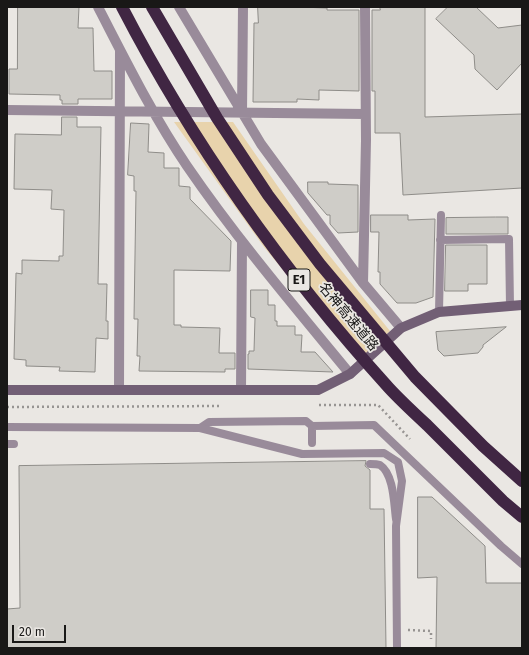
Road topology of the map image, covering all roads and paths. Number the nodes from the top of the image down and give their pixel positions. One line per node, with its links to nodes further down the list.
1 (98, 7): 7 (street)
2 (122, 7): 31 (highway, 名神高速道路 / E1, bridge)
3 (152, 7): 30 (highway, 名神高速道路 / E1, bridge)
4 (179, 7): 11 (street)
5 (243, 7): 11 (street)
6 (365, 7): 12 (street)
7 (120, 48): 9 (street); 10 (street)
8 (7, 110): 9 (street)
9 (120, 111): 10 (street); 23 (street)
10 (153, 112): 11 (street); 15 (street)
11 (242, 113): 12 (street); 16 (street)
12 (365, 114): 16 (street)
13 (440, 215): 14 (lane)
14 (440, 240): 18 (lane); 19 (lane)
15 (242, 242): 21 (street); 24 (street)
16 (363, 283): 20 (street)
17 (522, 305): 18 (street)
18 (510, 306): 19 (street)
19 (439, 312): 20 (street)
20 (401, 328): 21 (street)
21 (350, 374): 24 (street)
22 (7, 390): 23 (street)
23 (119, 390): 24 (street)
24 (241, 390)
25 (312, 426): 27 (lane); 28 (lane); 33 (lane)
26 (7, 427): 27 (lane)
27 (200, 428): 32 (lane, bridge)
28 (312, 443)
29 (370, 464): 32 (lane, bridge)
30 (522, 481)
31 (522, 517)
32 (396, 526): 36 (lane, bridge)
33 (522, 564)
34 (401, 630): 35 (path)
35 (431, 638)
36 (397, 648)

